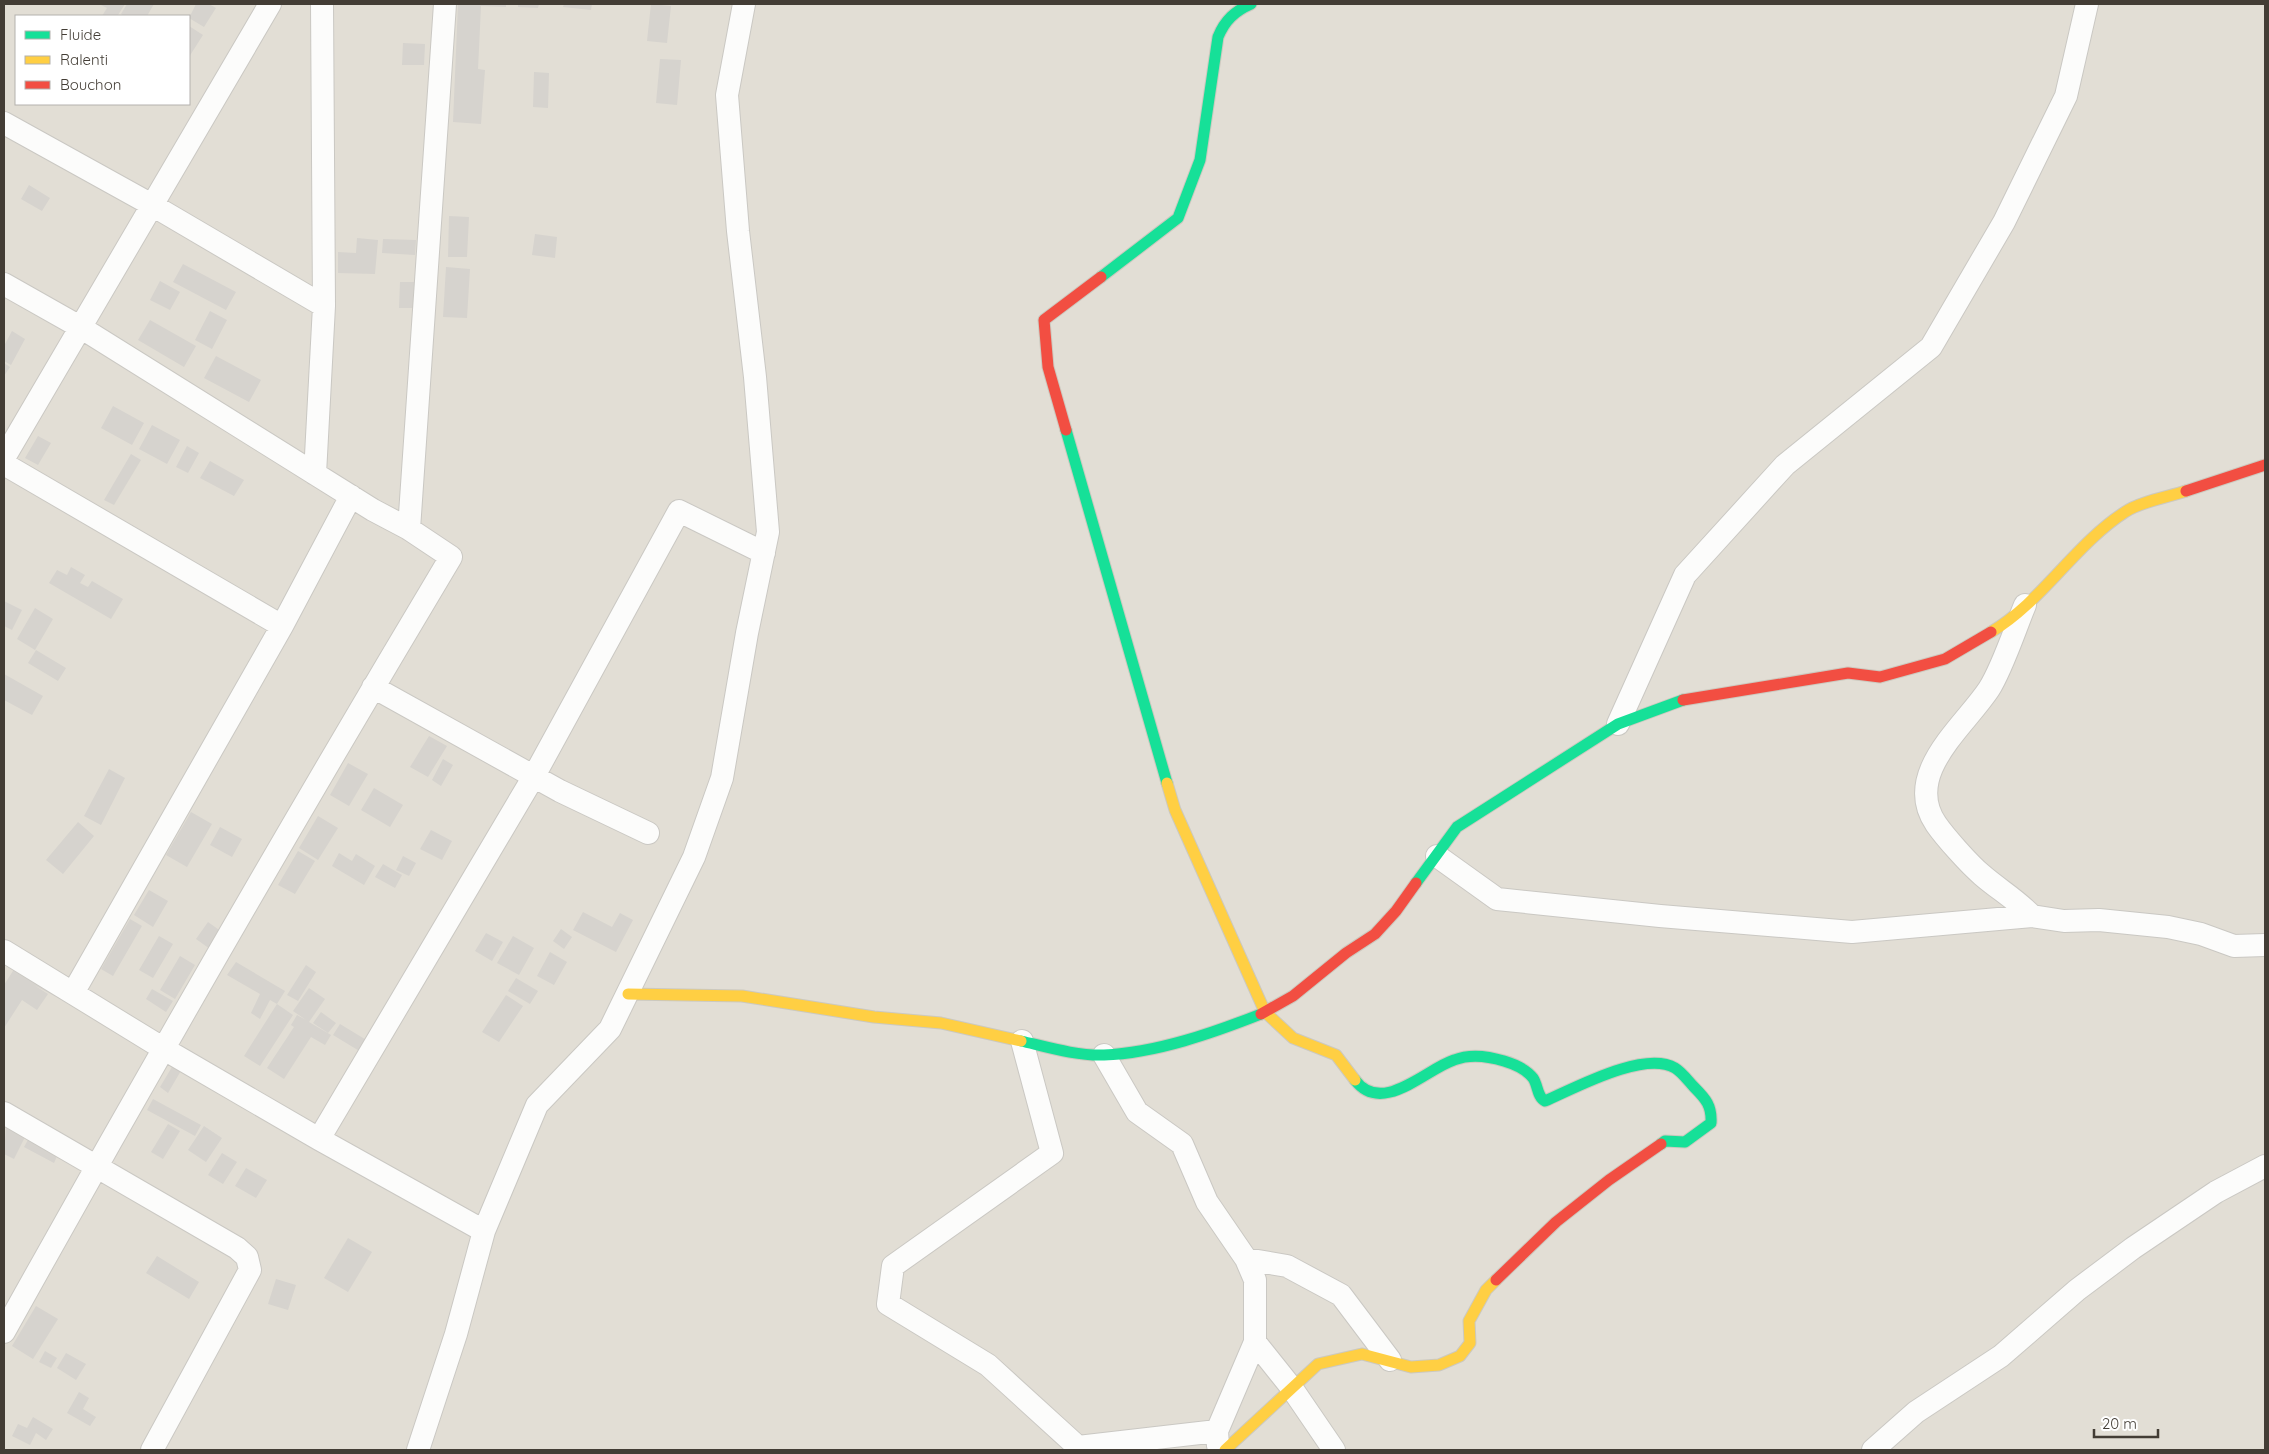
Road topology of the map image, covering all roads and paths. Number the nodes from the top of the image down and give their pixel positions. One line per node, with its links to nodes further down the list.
1 (270, 4): 8 (street)
2 (322, 4): 10 (street)
3 (445, 4): 17 (street)
4 (744, 4): 18 (street)
5 (1251, 4): 31 (street)
6 (2087, 4): 22 (street)
7 (4, 123): 8 (street)
8 (152, 204): 10 (street); 11 (street)
9 (4, 284): 11 (street)
10 (324, 306): 15 (street)
11 (80, 328): 12 (street); 15 (street)
12 (4, 458)
13 (4, 464): 20 (street)
14 (2265, 465): 19 (street)
15 (315, 474): 16 (street)
16 (351, 496): 17 (street); 20 (street)
17 (409, 529): 21 (street)
18 (764, 554): 23 (street); 30 (street)
19 (2025, 605): 22 (street); 26 (street)
20 (282, 626): 29 (street)
21 (373, 687): 23 (street); 33 (street)
22 (1618, 724): 25 (street)
23 (534, 776): 24 (street); 36 (street)
24 (648, 833)
25 (1437, 856): 26 (street); 31 (street)
26 (2032, 916): 27 (street)
27 (2265, 945)
28 (4, 951): 29 (street)
29 (73, 992): 33 (street)
30 (628, 994): 32 (street); 39 (street)
31 (1266, 1012): 34 (street); 43 (street)
32 (1022, 1041): 34 (street); 45 (street)
33 (164, 1049): 36 (street); 37 (street)
34 (1104, 1056): 40 (street)
35 (4, 1113): 37 (street)
36 (319, 1139): 39 (street)
37 (96, 1166): 41 (street); 46 (street)
38 (2265, 1166): 49 (street)
39 (484, 1231): 47 (street)
40 (1246, 1259): 42 (street); 43 (street)
41 (4, 1332)
42 (1255, 1342): 44 (street); 45 (street)
43 (1390, 1360): 44 (street)
44 (1291, 1387): 45 (street); 48 (street)
45 (1220, 1444)
46 (152, 1450)
47 (418, 1450)
48 (1334, 1450)
49 (1873, 1450)

